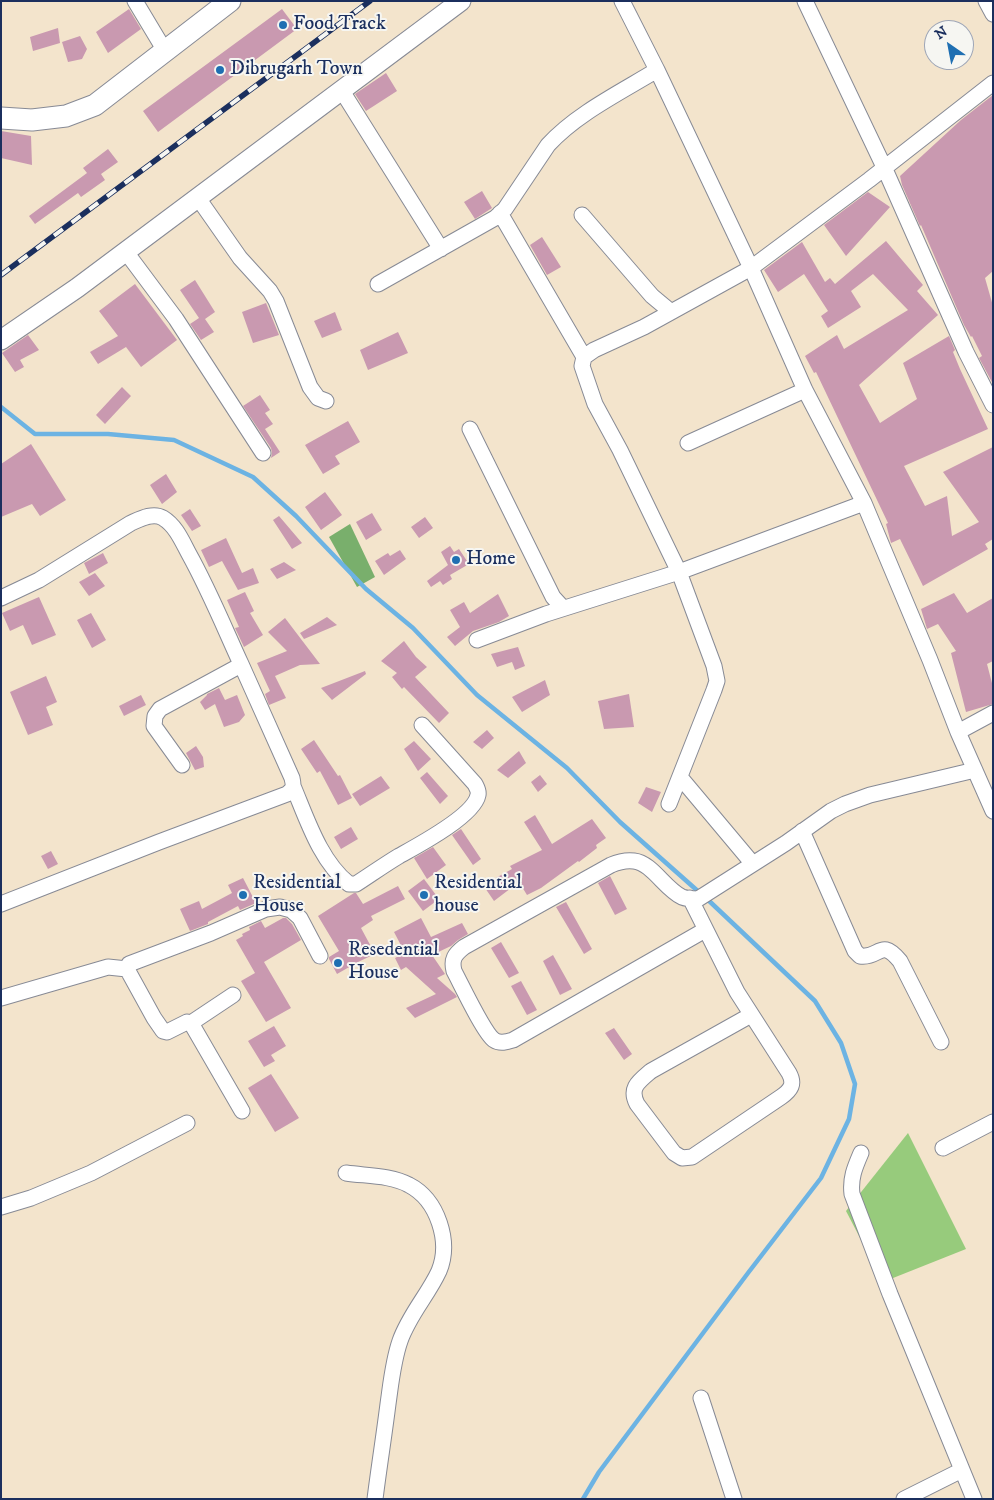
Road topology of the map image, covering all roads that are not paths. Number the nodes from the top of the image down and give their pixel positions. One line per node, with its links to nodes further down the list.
1 (135, 1): 8 (street)
2 (230, 1): 8 (main road)
3 (462, 1): 11 (street)
4 (622, 1): 9 (street)
5 (805, 1): 13 (street)
6 (986, 1): 7 (street)
7 (993, 14)
8 (165, 51): 12 (main road)
9 (656, 70): 15 (street); 19 (street)
10 (993, 83): 13 (street)
11 (342, 91): 14 (street); 17 (street)
12 (1, 118)
13 (884, 168): 19 (street); 26 (street)
14 (198, 198): 18 (street); 25 (street)
15 (500, 213): 17 (street); 23 (street)
16 (582, 216): 21 (street)
17 (441, 249): 20 (street)
18 (126, 252): 22 (street); 29 (street)
19 (751, 268): 21 (street); 24 (street)
20 (378, 284)
21 (670, 312): 23 (street)
22 (1, 340)
23 (584, 356): 31 (street)
24 (805, 390): 28 (street); 30 (street)
25 (326, 401)
26 (993, 405)
27 (470, 429): 33 (street)
28 (688, 442)
29 (263, 453)
30 (864, 503): 31 (street); 38 (street)
31 (679, 572): 33 (street); 41 (street)
32 (1, 598): 35 (street)
33 (563, 608): 34 (street)
34 (477, 640)
35 (241, 665): 39 (street); 42 (street)
36 (993, 713): 38 (street)
37 (422, 725): 42 (street)
38 (958, 732): 40 (street)
39 (182, 766)
40 (975, 770): 44 (street); 45 (street)
41 (680, 777): 43 (street); 46 (street)
42 (293, 786): 48 (street)
43 (669, 804)
44 (993, 811)
45 (802, 831): 46 (street); 56 (street)
46 (753, 864): 47 (street)
47 (694, 899): 49 (street); 49 (street)
48 (1, 904)
49 (705, 930): 54 (street)
50 (320, 956): 51 (street)
51 (127, 969): 53 (street); 55 (street)
52 (232, 995): 55 (street)
53 (1, 998)
54 (751, 1015): 54 (street)
55 (191, 1023): 57 (street)
56 (940, 1042)
57 (242, 1111)
58 (993, 1122): 60 (street)
59 (187, 1123): 63 (street)
60 (943, 1148)
61 (861, 1153): 65 (street)
62 (346, 1173): 66 (street)
63 (1, 1207)
64 (701, 1398): 67 (street)
65 (962, 1470): 68 (street); 69 (street)
66 (375, 1499)
67 (734, 1499)
68 (904, 1499)
69 (974, 1499)

